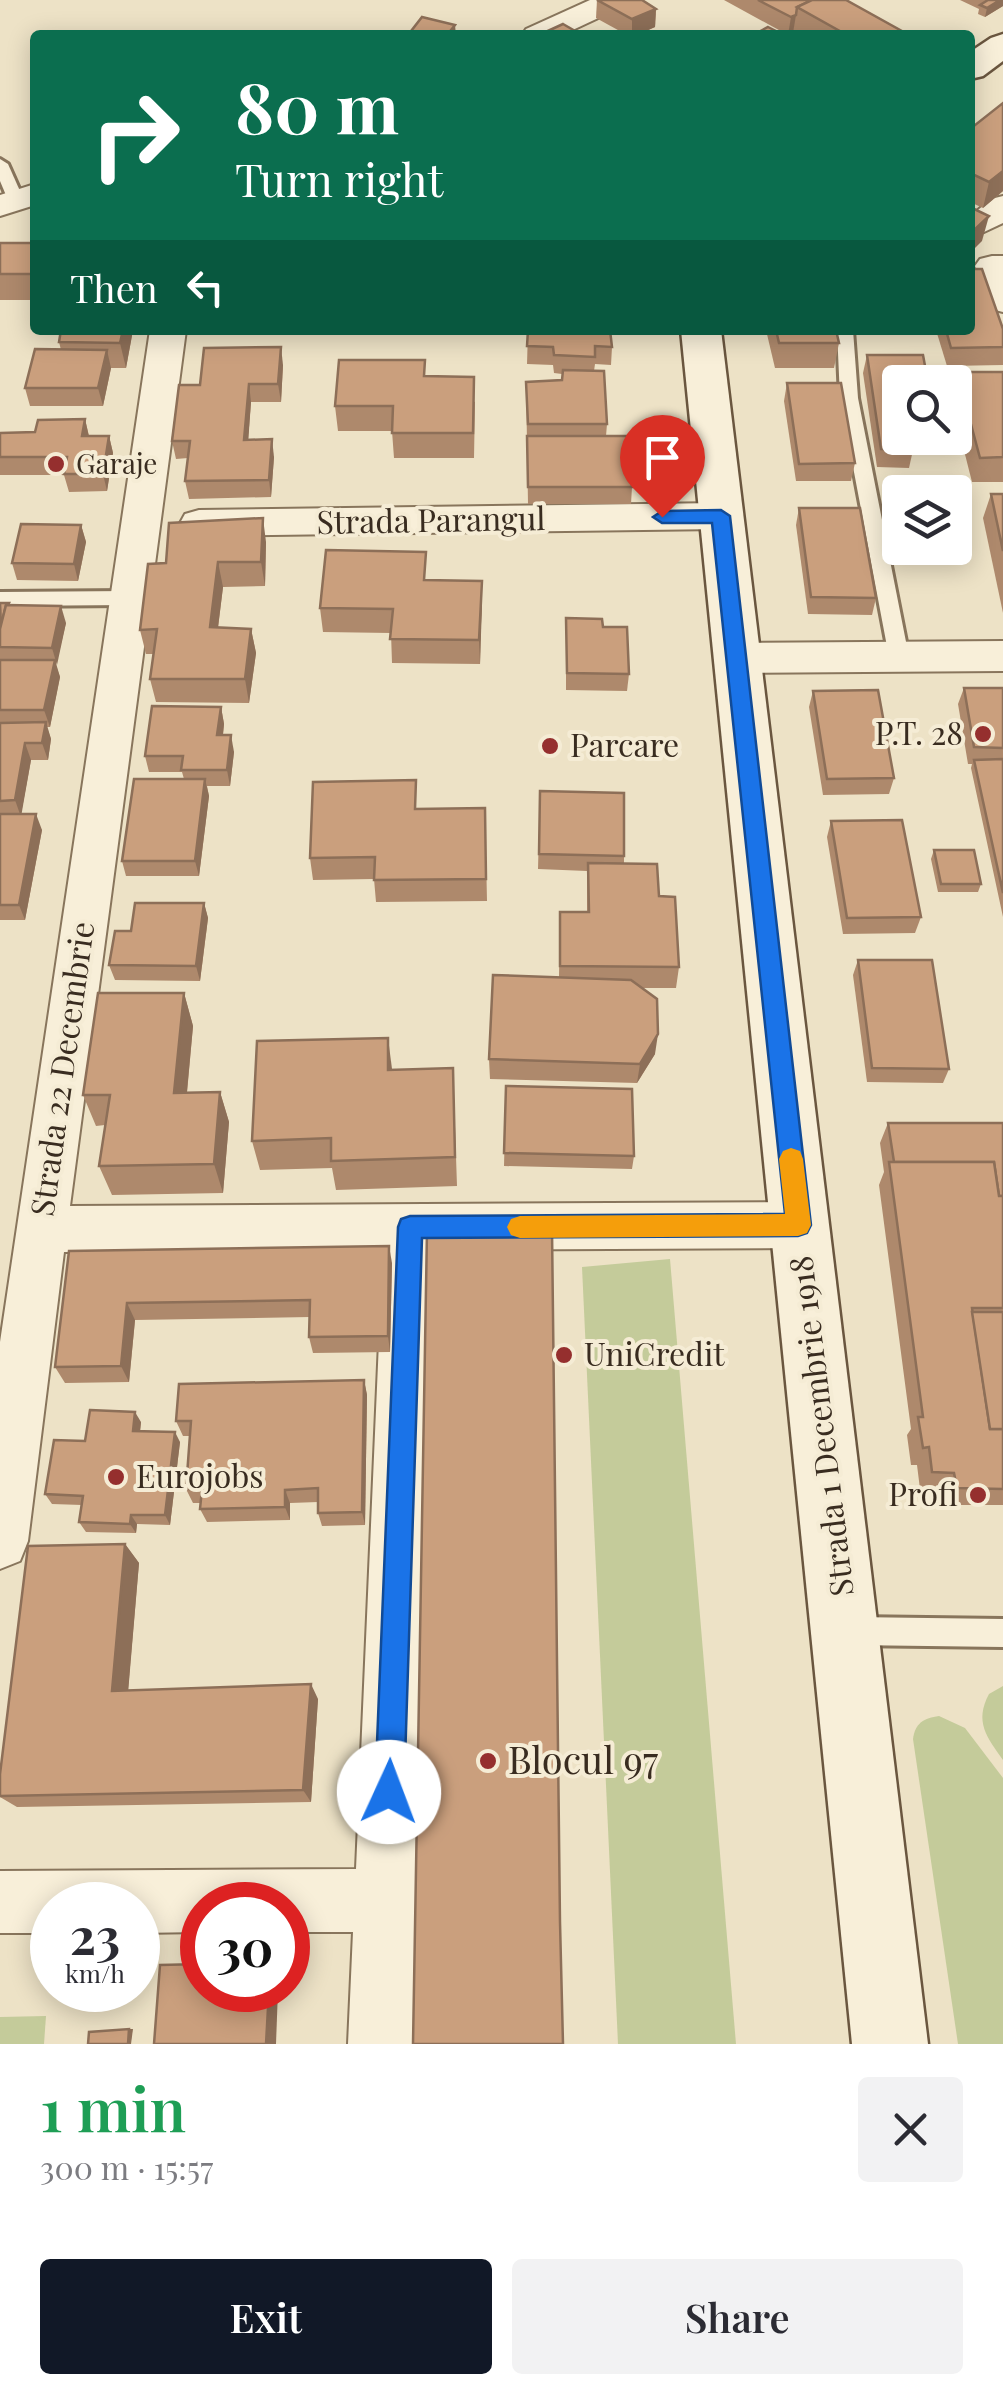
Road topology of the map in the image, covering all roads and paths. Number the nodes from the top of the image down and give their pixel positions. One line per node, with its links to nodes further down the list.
1 (563, 0): 3 (street)
2 (614, 0): 4 (street)
3 (538, 30)
4 (545, 30)
5 (1003, 45): 6 (main road)
6 (975, 65)
7 (988, 268): 8 (street)
8 (1003, 301)
9 (167, 335): 13 (street, Strada 22 Decembrie)
10 (702, 335): 12 (main road, Strada 1 Decembrie 1918)
11 (845, 335): 17 (lane)
12 (721, 516): 13 (street, Strada Parangul); 18 (main road, Strada 1 Decembrie 1918)
13 (140, 523): 15 (street, Strada 22 Decembrie)
14 (0, 598): 15 (lane)
15 (130, 598): 21 (street, Strada 22 Decembrie)
16 (1003, 656): 17 (street)
17 (899, 657): 18 (street)
18 (735, 658): 19 (main road, Strada 1 Decembrie 1918)
19 (798, 1225): 20 (street); 23 (main road, Strada 1 Decembrie 1918)
20 (410, 1227): 21 (street); 25 (street)
21 (42, 1229): 22 (street, Strada 22 Decembrie)
22 (0, 1541)
23 (845, 1630): 24 (lane); 28 (main road, Strada 1 Decembrie 1918)
24 (1003, 1633)
25 (385, 1900): 26 (street); 27 (street)
26 (0, 1902)
27 (380, 2044)
28 (890, 2044)

